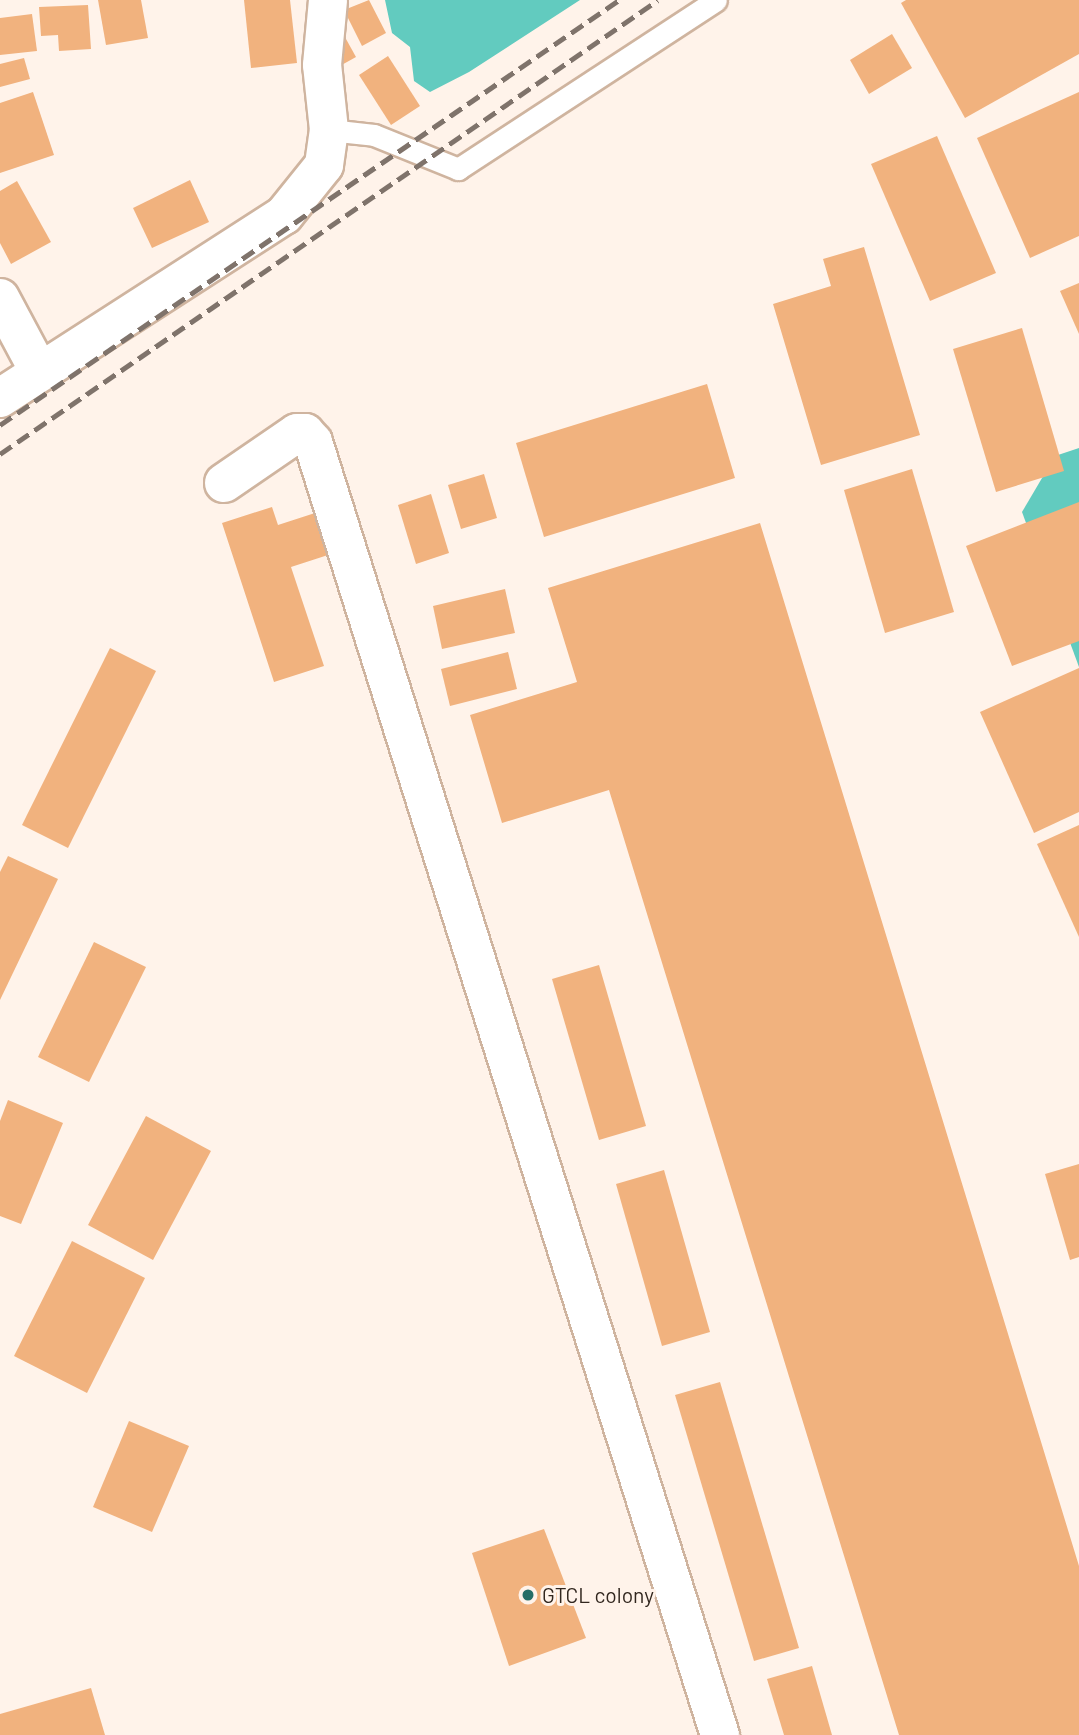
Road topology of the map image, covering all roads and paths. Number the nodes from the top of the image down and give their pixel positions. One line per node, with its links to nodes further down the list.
1 (328, 0): 3 (street)
2 (716, 0): 3 (lane)
3 (330, 130): 5 (street)
4 (0, 298): 5 (street)
5 (39, 370): 6 (street)
6 (0, 397)
7 (223, 483): 8 (street)
8 (720, 1735)

